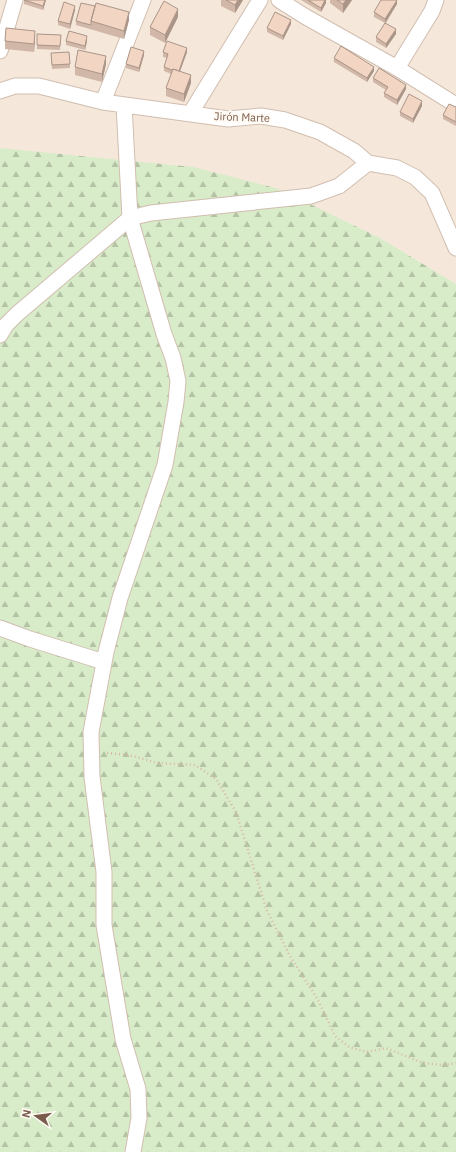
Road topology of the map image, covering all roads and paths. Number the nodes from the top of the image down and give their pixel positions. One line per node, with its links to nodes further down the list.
1 (15, 0): 6 (street)
2 (143, 0): 9 (street)
3 (260, 0): 12 (street)
4 (279, 0): 7 (street)
5 (436, 0): 7 (street)
6 (0, 51)
7 (397, 68): 11 (street)
8 (0, 91): 9 (street, Jirón Marte)
9 (103, 102): 10 (street, Jirón Marte)
10 (124, 104): 12 (street, Jirón Marte); 14 (street)
11 (456, 105)
12 (190, 114): 13 (street, Jirón Marte)
13 (368, 163): 14 (street); 15 (street, Jirón Marte)
14 (130, 218): 16 (street); 18 (street)
15 (456, 248)
16 (0, 335)
17 (0, 628): 18 (street)
18 (104, 662): 19 (street)
19 (90, 751): 20 (path); 21 (street)
20 (456, 1063)
21 (134, 1152)

